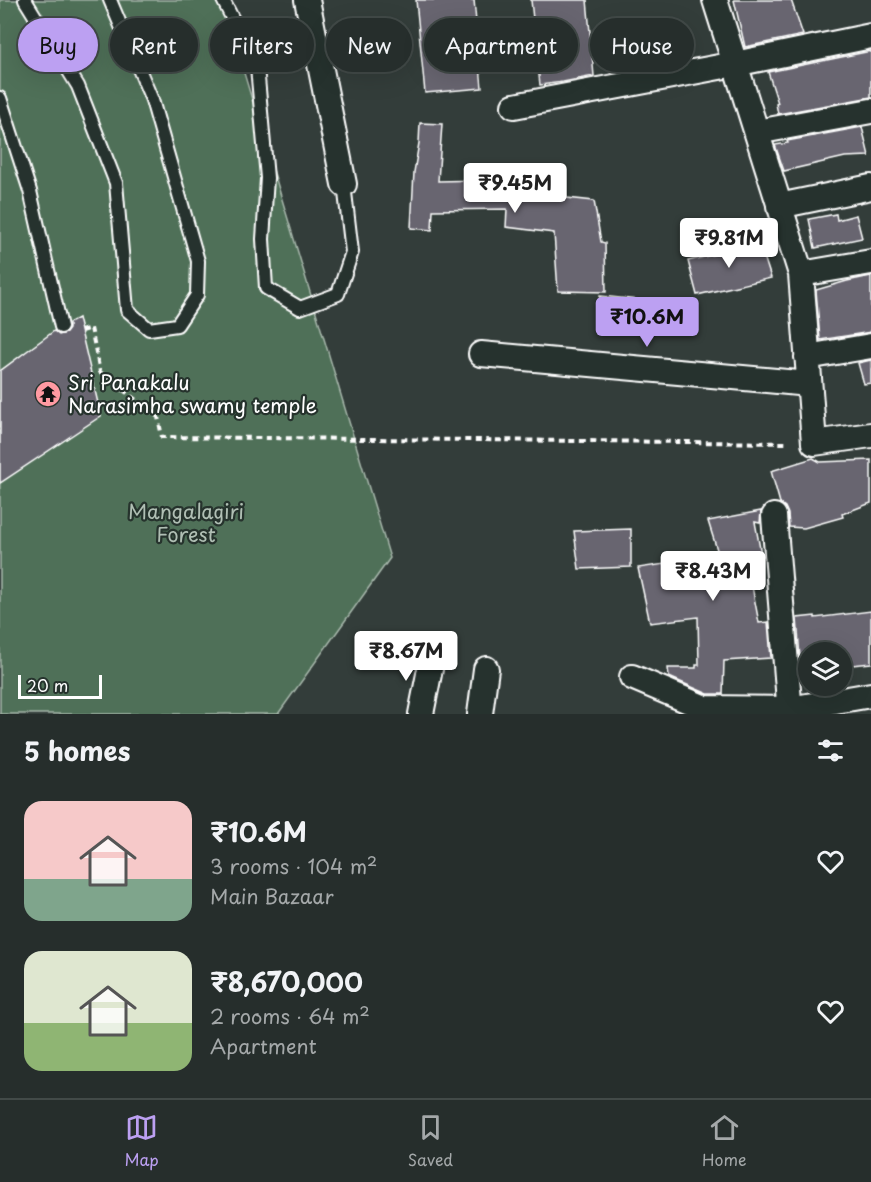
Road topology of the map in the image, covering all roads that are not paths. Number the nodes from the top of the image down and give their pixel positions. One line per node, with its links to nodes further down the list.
1 (25, 0): 2 (lane)
2 (110, 0)
3 (223, 0): 12 (lane)
4 (307, 0): 12 (street)
5 (715, 0): 7 (street)
6 (871, 36): 7 (street)
7 (735, 64): 9 (street); 11 (street)
8 (0, 98): 17 (lane)
9 (514, 106)
10 (871, 111): 11 (street)
11 (757, 132): 14 (street)
12 (344, 184)
13 (871, 187): 14 (street)
14 (779, 206): 16 (street)
15 (871, 262): 16 (street)
16 (801, 274): 20 (street)
17 (62, 327)
18 (871, 346): 20 (street)
19 (481, 354): 21 (street)
20 (807, 357): 21 (street)
21 (809, 384): 22 (street)
22 (871, 435)
23 (774, 516): 28 (street)
24 (432, 659): 29 (street)
25 (486, 669): 30 (street)
26 (632, 677): 28 (street)
27 (871, 695): 28 (street)
28 (790, 712)
29 (421, 714)
30 (480, 714)

